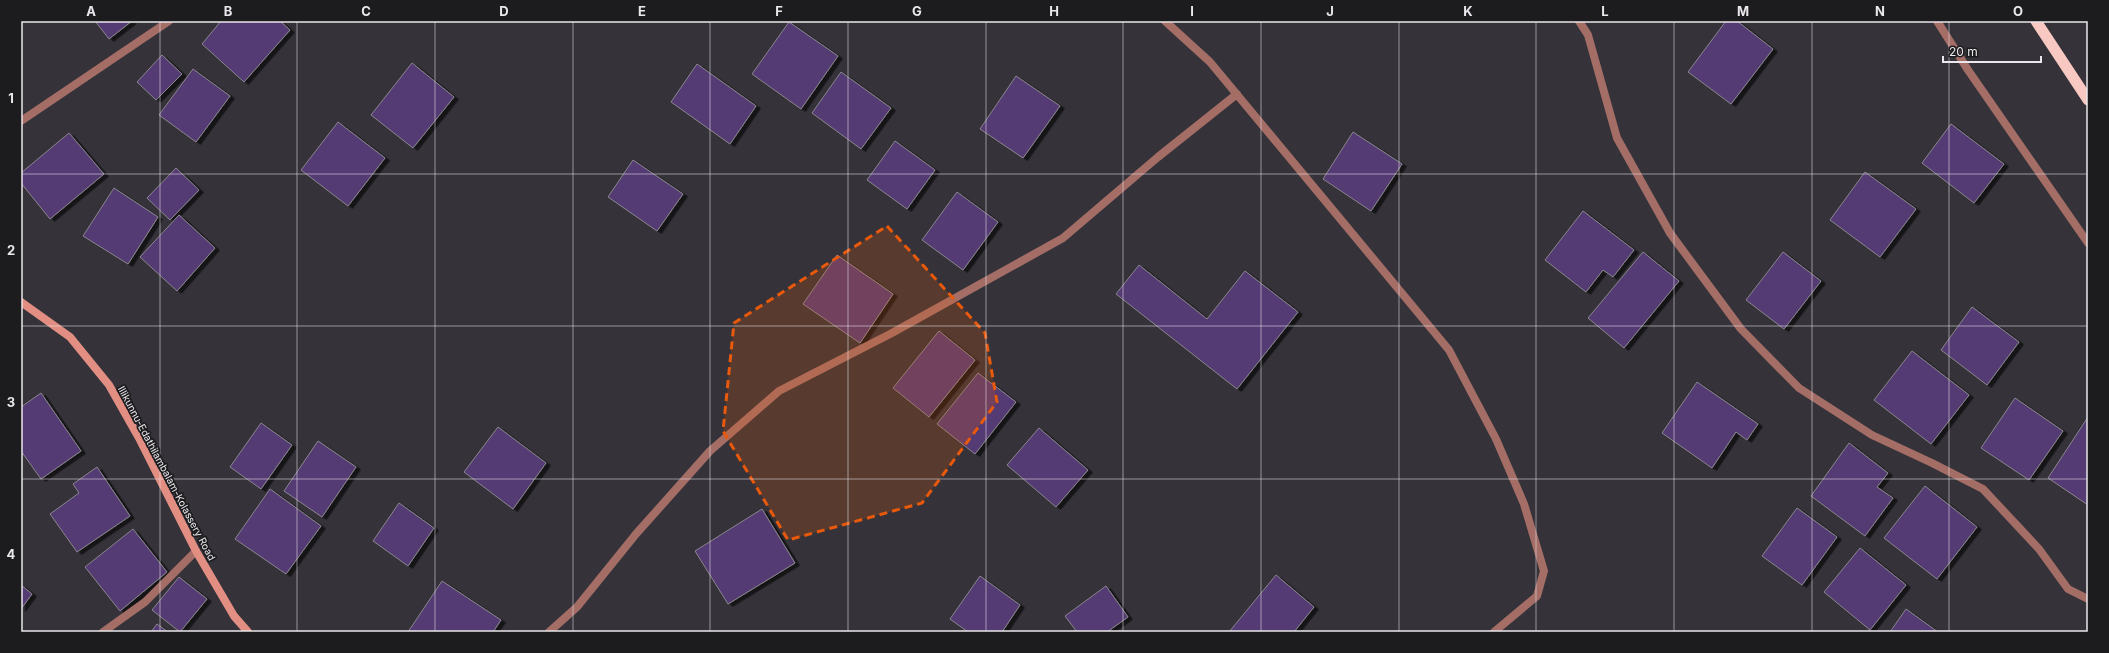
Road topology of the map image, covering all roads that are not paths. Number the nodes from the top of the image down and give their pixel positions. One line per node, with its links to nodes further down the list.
1 (170, 21): 8 (street)
2 (1166, 21): 6 (street)
3 (1579, 21): 12 (street)
4 (1937, 21): 9 (street)
5 (2036, 21): 7 (highway)
6 (1237, 94): 15 (street); 16 (street)
7 (2088, 100)
8 (21, 121)
9 (2088, 243)
10 (21, 302): 11 (main road, Illikunnu-Edathilambalam-Kolassery Road)
11 (196, 551): 13 (street); 14 (main road, Illikunnu-Edathilambalam-Kolassery Road)
12 (2088, 599)
13 (103, 632)
14 (248, 632)
15 (549, 632)
16 (1494, 632)

